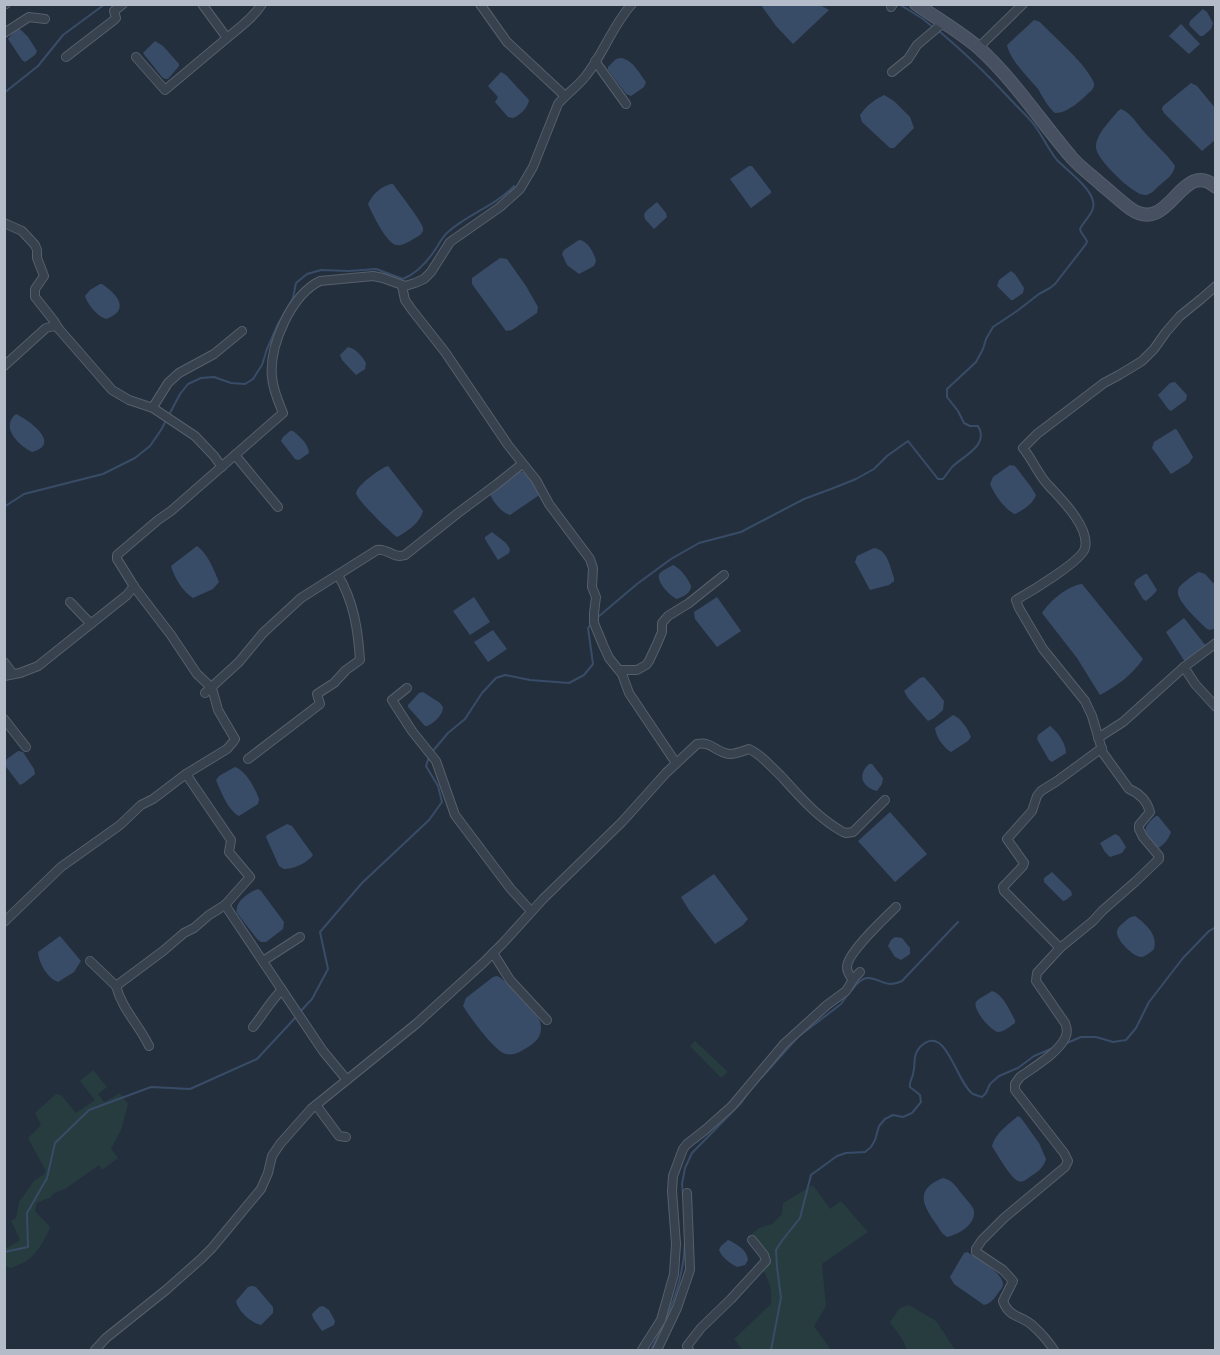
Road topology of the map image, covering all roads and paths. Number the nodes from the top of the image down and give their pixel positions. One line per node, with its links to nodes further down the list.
1 (123, 4): 13 (street)
2 (202, 4): 11 (street)
3 (262, 4): 11 (street)
4 (480, 4): 17 (street)
5 (632, 4): 15 (street)
6 (916, 4): 9 (main road)
7 (1023, 4): 12 (street)
8 (45, 19): 10 (street)
9 (939, 27): 12 (main road); 16 (street)
10 (4, 33)
11 (227, 38): 14 (street)
12 (979, 47): 19 (main road)
13 (66, 57)
14 (136, 57)
15 (595, 61): 17 (street); 18 (street)
16 (892, 72)
17 (565, 96): 22 (street)
18 (626, 104)
19 (1215, 187)
20 (4, 223): 23 (street)
21 (1215, 285): 45 (street)
22 (402, 286): 27 (street); 28 (street)
23 (58, 328): 25 (street); 26 (street)
24 (242, 331): 26 (street)
25 (4, 366)
26 (153, 407): 29 (street)
27 (235, 455): 29 (street); 30 (street)
28 (522, 464): 31 (street); 39 (street)
29 (222, 467): 33 (street)
30 (278, 507)
31 (338, 575): 42 (street); 48 (street)
32 (724, 575): 39 (street)
33 (134, 586): 35 (street); 42 (street)
34 (70, 602): 35 (street)
35 (91, 624): 40 (street)
36 (1215, 643): 38 (street)
37 (4, 662): 40 (street)
38 (1184, 667): 43 (street); 45 (street)
39 (619, 670): 49 (street)
40 (9, 675)
41 (407, 688): 54 (street)
42 (208, 690): 50 (street)
43 (1215, 707)
44 (4, 718): 46 (street)
45 (1098, 738): 47 (street)
46 (26, 747)
47 (1102, 748): 57 (street); 57 (street)
48 (248, 759)
49 (676, 763): 51 (street); 54 (street)
50 (186, 774): 52 (street); 55 (street)
51 (885, 800)
52 (225, 905): 60 (street); 63 (street)
53 (896, 907): 62 (street)
54 (531, 911): 58 (street)
55 (4, 922)
56 (300, 937): 60 (street)
57 (1060, 948): 77 (street)
58 (493, 953): 65 (street); 68 (street)
59 (90, 961): 63 (street)
60 (263, 961): 64 (street)
61 (860, 972): 62 (street)
62 (853, 980): 74 (street)
63 (116, 986): 67 (street)
64 (282, 990): 66 (street); 68 (street)
65 (547, 1020)
66 (253, 1027)
67 (149, 1046)
68 (347, 1080): 69 (street)
69 (316, 1105): 70 (street); 73 (street)
70 (346, 1137)
71 (687, 1193): 75 (street)
72 (752, 1240): 76 (street)
73 (95, 1350)
74 (642, 1350)
75 (657, 1350)
76 (689, 1350)
77 (1054, 1350)

